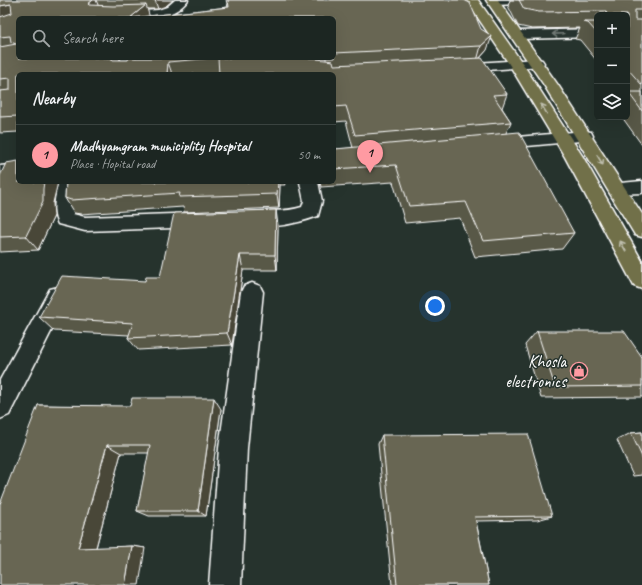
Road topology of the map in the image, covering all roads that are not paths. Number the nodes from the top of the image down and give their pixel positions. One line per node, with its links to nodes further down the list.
1 (182, 0): 5 (street)
2 (472, 0): 11 (main road)
3 (492, 0): 4 (street); 7 (main road)
4 (524, 0)
5 (130, 16)
6 (594, 33): 7 (street, one-way to 7)
7 (522, 42): 8 (street); 10 (main road)
8 (544, 48)
9 (128, 60): 13 (street)
10 (537, 62): 11 (street); 14 (main road)
11 (516, 64): 12 (street); 15 (main road, one-way to 11)
12 (448, 69)
13 (126, 72)
14 (585, 136): 15 (street); 22 (main road, one-way to 22)
15 (562, 137): 16 (street); 24 (main road, one-way to 15)
16 (482, 145)
17 (16, 170): 18 (street)
18 (0, 172)
19 (67, 184): 20 (street)
20 (309, 184)
21 (642, 187): 22 (street)
22 (616, 188): 23 (main road)
23 (642, 230)
24 (642, 280)
25 (65, 283): 27 (street)
26 (252, 292): 28 (street)
27 (0, 406)
28 (225, 585)

